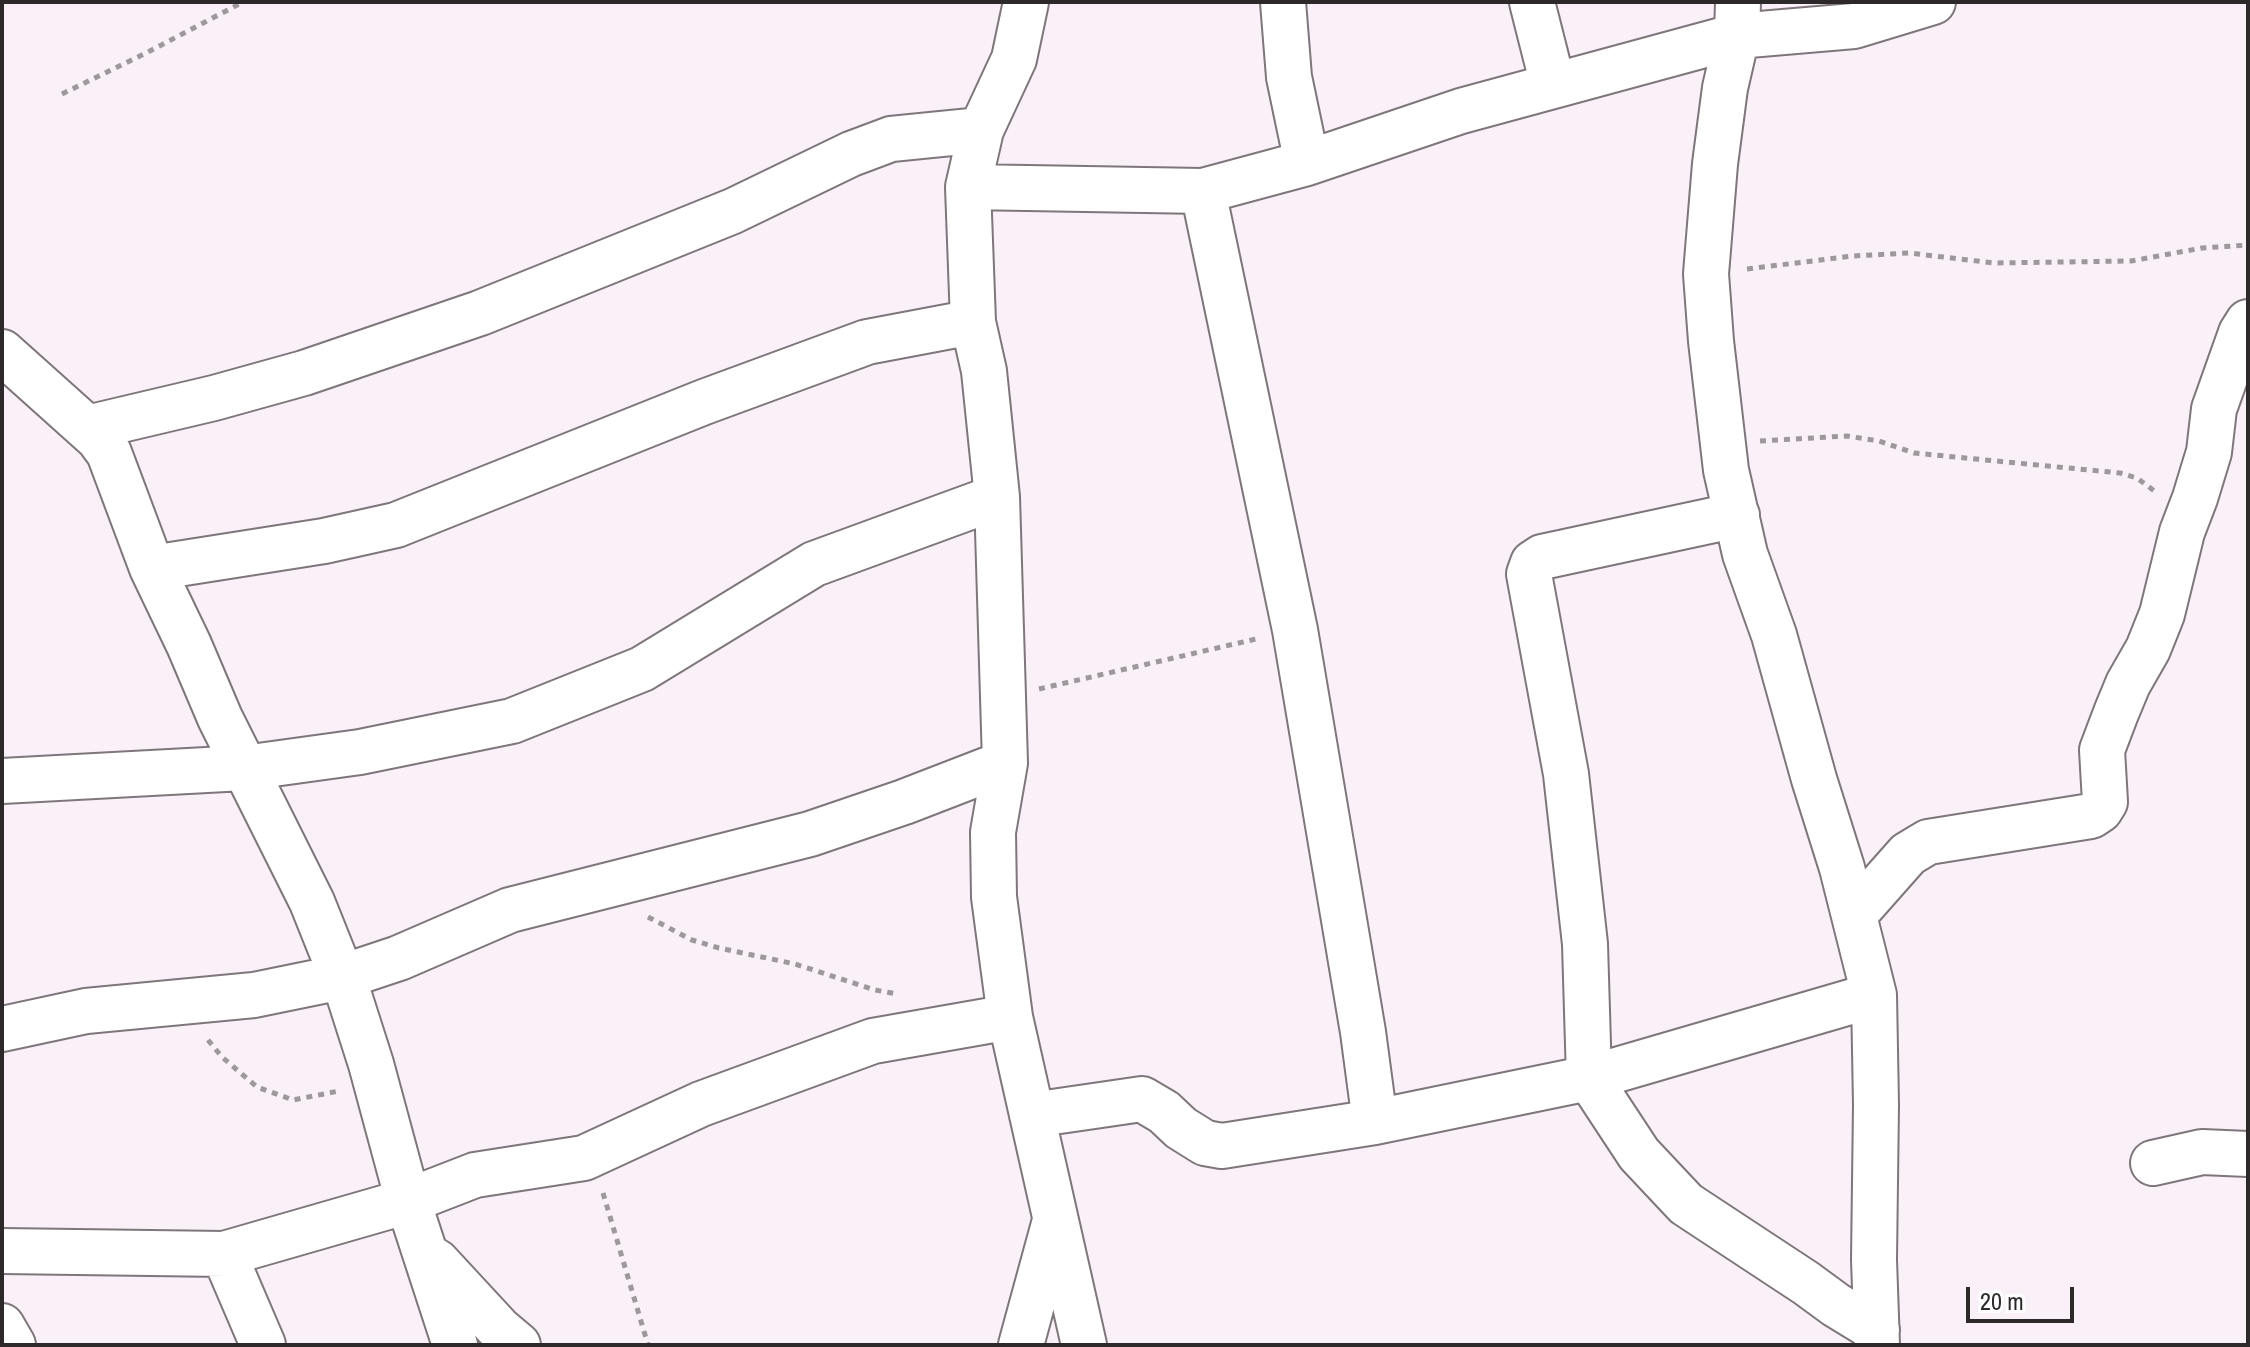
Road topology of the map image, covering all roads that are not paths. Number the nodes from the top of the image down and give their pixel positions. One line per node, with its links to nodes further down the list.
1 (1026, 2): 7 (street)
2 (1283, 2): 8 (street)
3 (1532, 2): 6 (street)
4 (1933, 2): 5 (street)
5 (1737, 19): 6 (street); 16 (street)
6 (1553, 85): 8 (street)
7 (981, 130): 9 (street); 14 (street)
8 (1307, 163): 10 (street)
9 (968, 187): 10 (street); 11 (street)
10 (1203, 191): 28 (street)
11 (973, 322): 15 (street); 17 (street)
12 (2248, 322): 21 (street)
13 (2, 352): 14 (street)
14 (87, 428): 17 (street)
15 (997, 497): 18 (street); 19 (street)
16 (1737, 515): 21 (street); 26 (street)
17 (152, 568): 19 (street)
18 (1005, 763): 22 (street); 24 (street)
19 (244, 768): 20 (street); 22 (street)
20 (2, 781)
21 (1854, 915): 23 (street)
22 (342, 977): 25 (street); 31 (street)
23 (1874, 995): 26 (street); 37 (street)
24 (1010, 1017): 27 (street); 31 (street)
25 (2, 1029)
26 (1589, 1078): 28 (street); 37 (street)
27 (1032, 1115): 28 (street); 32 (street)
28 (1375, 1122)
29 (2248, 1154): 30 (street)
30 (2153, 1163)
31 (408, 1201): 34 (street); 35 (street)
32 (1056, 1218): 42 (street); 43 (street)
33 (2, 1251): 34 (street)
34 (224, 1254): 39 (street)
35 (426, 1255): 40 (street); 41 (street)
36 (2, 1326): 38 (street)
37 (1877, 1337)
38 (13, 1345)
39 (263, 1345)
40 (455, 1345)
41 (518, 1345)
42 (1021, 1345)
43 (1084, 1345)

